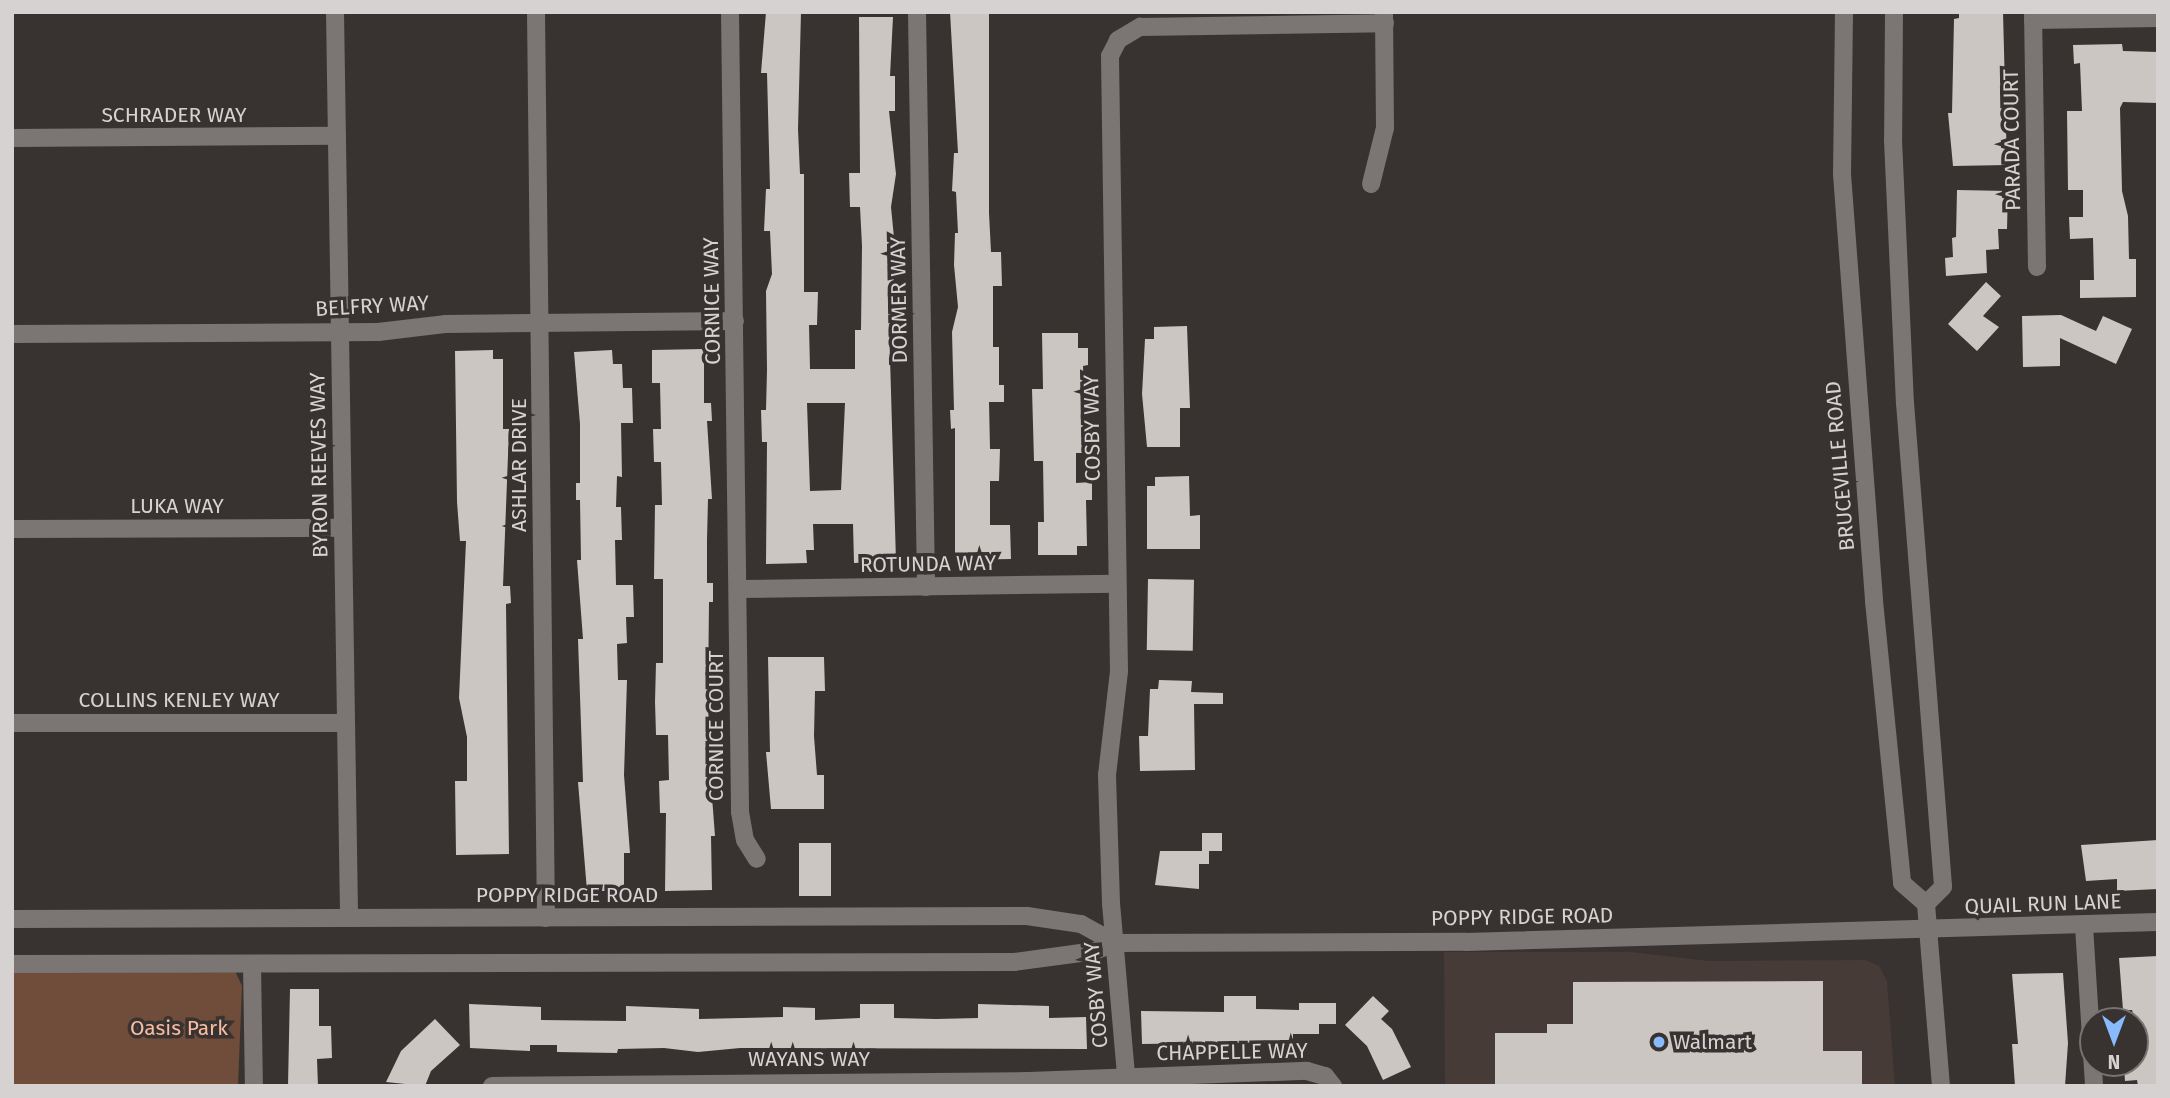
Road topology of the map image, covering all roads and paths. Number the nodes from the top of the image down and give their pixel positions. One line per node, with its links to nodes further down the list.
1 (335, 12): 10 (street, BYRON REEVES WAY)
2 (536, 12): 15 (street, ASHLAR DRIVE)
3 (730, 12): 14 (street, CORNICE WAY)
4 (917, 12): 21 (street, DORMER WAY)
5 (1844, 12): 26 (street, BRUCEVILLE ROAD)
6 (1894, 12): 26 (street)
7 (2033, 16): 9 (street); 13 (street, PARADA COURT)
8 (1385, 17): 12 (street); 20 (street, COSBY WAY)
9 (2158, 18)
10 (337, 136): 11 (street, SCHRADER WAY); 16 (street, BYRON REEVES WAY)
11 (12, 138)
12 (1371, 184)
13 (2037, 267)
14 (735, 321): 15 (street, BELFRY WAY); 22 (street, CORNICE WAY)
15 (541, 324): 16 (street, BELFRY WAY); 28 (street, ASHLAR DRIVE)
16 (340, 332): 17 (street, BELFRY WAY); 18 (street, BYRON REEVES WAY)
17 (12, 334)
18 (343, 528): 19 (street, LUKA WAY); 24 (street, BYRON REEVES WAY)
19 (12, 529)
20 (1117, 584): 21 (street, ROTUNDA WAY); 33 (street, COSBY WAY)
21 (926, 587): 22 (street, ROTUNDA WAY)
22 (738, 589): 25 (street, CORNICE COURT)
23 (12, 723): 24 (street, COLLINS KENLEY WAY)
24 (346, 723): 27 (street, BYRON REEVES WAY)
25 (757, 859)
26 (1926, 905): 32 (street)
27 (349, 918): 28 (street, POPPY RIDGE ROAD); 29 (street, POPPY RIDGE ROAD)
28 (546, 918): 33 (street, POPPY RIDGE ROAD)
29 (12, 919)
30 (2158, 922): 31 (street, QUAIL RUN LANE)
31 (2084, 926): 32 (street, QUAIL RUN LANE); 41 (street)
32 (1930, 932): 33 (street, POPPY RIDGE ROAD); 40 (street)
33 (1115, 943): 35 (street, POPPY RIDGE ROAD); 36 (street, COSBY WAY)
34 (12, 964): 35 (street, POPPY RIDGE ROAD)
35 (252, 964): 37 (street)
36 (1127, 1082): 38 (street, WAYANS WAY); 39 (street, CHAPPELLE WAY)
37 (254, 1086)
38 (492, 1086)
39 (1333, 1086)
40 (1941, 1086)
41 (2094, 1086)

